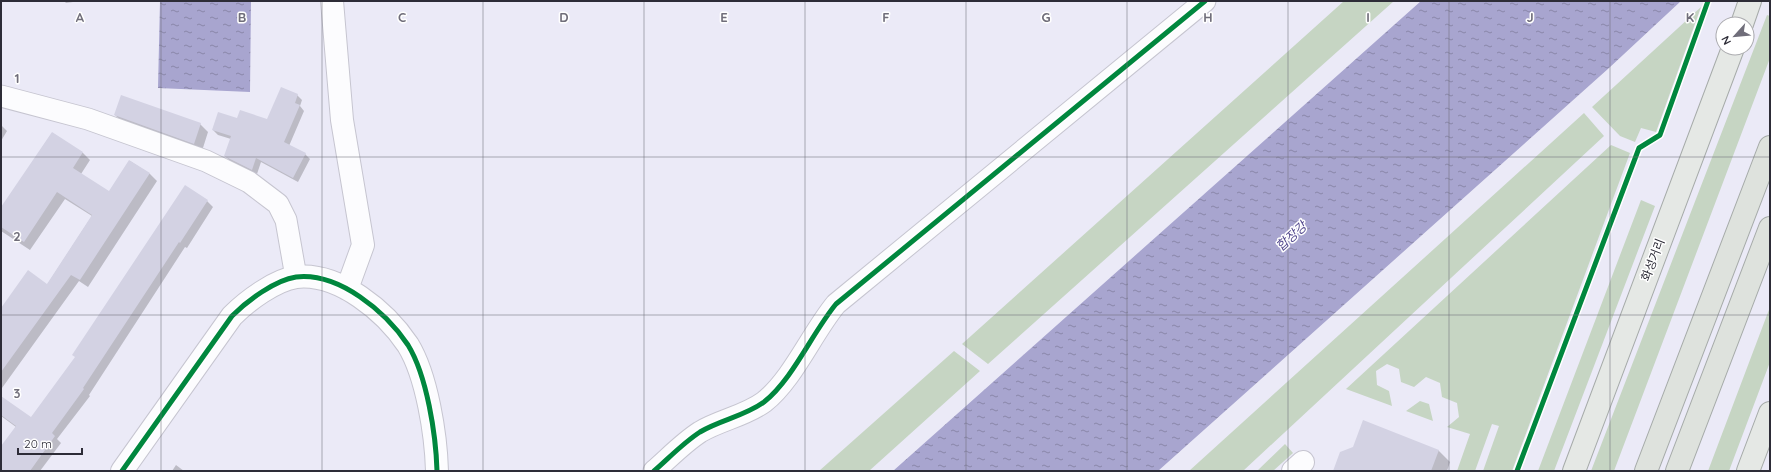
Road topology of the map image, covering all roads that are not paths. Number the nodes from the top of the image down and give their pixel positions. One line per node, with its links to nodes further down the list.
1 (332, 1): 8 (street)
2 (1205, 1): 12 (street)
3 (1730, 56): 13 (main road, 화성거리)
4 (1, 96): 7 (street)
5 (1770, 147): 14 (highway)
6 (1770, 228): 15 (highway)
7 (296, 277): 8 (street); 10 (street)
8 (348, 289): 11 (street)
9 (1770, 413): 16 (main road)
10 (122, 471)
11 (437, 471)
12 (654, 471)
13 (1574, 471)
14 (1646, 471)
15 (1677, 471)
16 (1748, 471)

